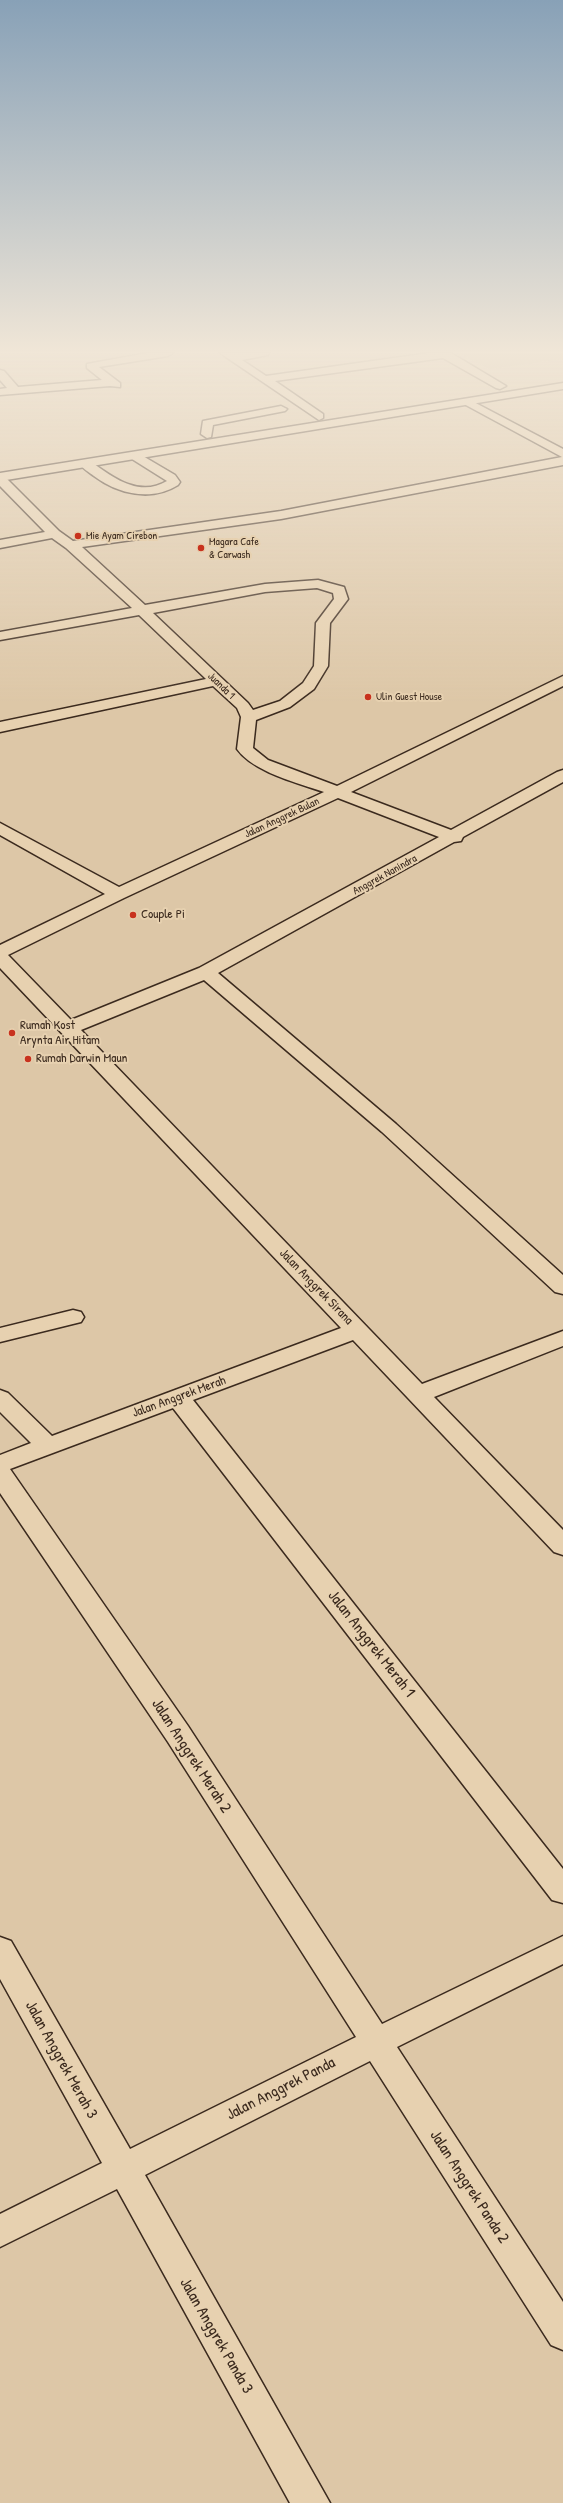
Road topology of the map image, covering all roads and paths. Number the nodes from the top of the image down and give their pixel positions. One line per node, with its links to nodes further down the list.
1 (50, 470): 5 (main road)
2 (94, 470): 3 (main road)
3 (159, 470)
4 (517, 470): 8 (main road)
5 (0, 478): 6 (main road, Juanda 1)
6 (54, 534): 7 (main road); 8 (main road, Juanda 1)
7 (0, 544)
8 (71, 545): 9 (main road, Juanda 1)
9 (142, 610): 10 (main road); 12 (main road, Juanda 1); 13 (main road)
10 (0, 636)
11 (563, 680): 16 (main road, Jalan Anggrek Bulan)
12 (216, 681): 13 (main road, Juanda 1); 14 (main road)
13 (249, 716): 16 (main road)
14 (0, 727)
15 (563, 775): 18 (main road, Anggrek Nanindra)
16 (338, 792): 18 (main road); 19 (main road, Jalan Anggrek Bulan)
17 (0, 828): 19 (main road)
18 (455, 837): 22 (main road, Anggrek Nanindra)
19 (118, 894): 20 (main road, Jalan Anggrek Bulan)
20 (0, 952)
21 (0, 957): 23 (main road)
22 (206, 972): 23 (main road, Anggrek Nanindra); 24 (main road)
23 (69, 1028): 26 (main road, Jalan Anggrek Sirana)
24 (563, 1287)
25 (73, 1317): 27 (main road)
26 (358, 1330): 29 (main road, Jalan Anggrek Sirana); 31 (main road, Jalan Anggrek Merah)
27 (0, 1334)
28 (563, 1338): 29 (main road)
29 (419, 1394): 35 (main road, Jalan Anggrek Sirana)
30 (0, 1398): 32 (main road)
31 (178, 1398): 32 (main road, Jalan Anggrek Merah); 36 (main road, Jalan Anggrek Merah 1)
32 (48, 1446): 33 (main road, Jalan Anggrek Merah)
33 (0, 1464)
34 (0, 1474): 39 (main road, Jalan Anggrek Merah 2)
35 (563, 1546)
36 (563, 1891)
37 (563, 1949): 39 (main road, Jalan Anggrek Panda)
38 (0, 1950): 40 (main road, Jalan Anggrek Merah 3)
39 (376, 2042): 40 (main road, Jalan Anggrek Panda); 42 (main road, Jalan Anggrek Panda 2)
40 (122, 2170): 41 (main road, Jalan Anggrek Panda); 43 (main road, Jalan Anggrek Panda 3)
41 (0, 2231)
42 (563, 2333)
43 (311, 2503)

